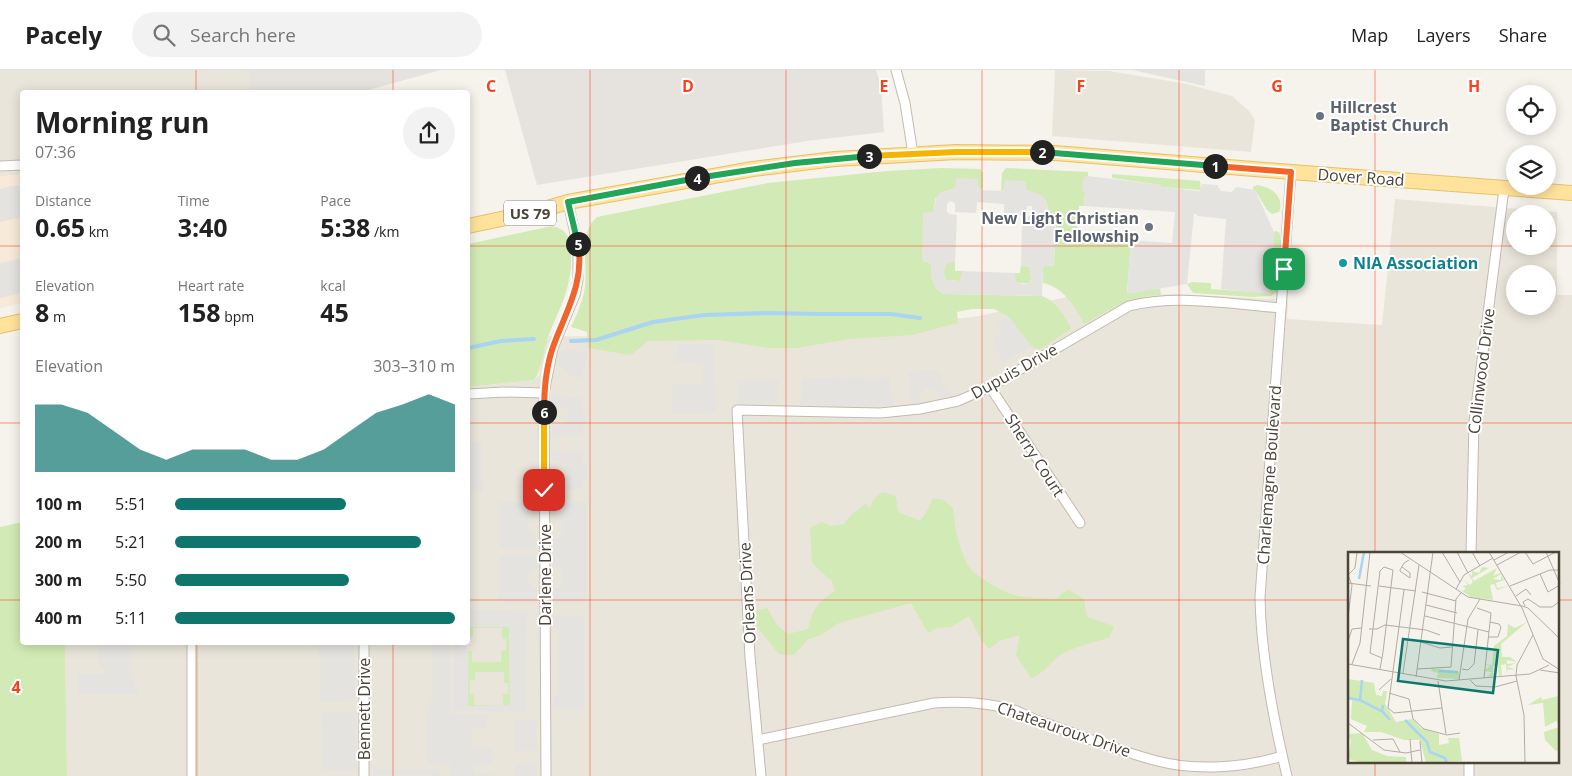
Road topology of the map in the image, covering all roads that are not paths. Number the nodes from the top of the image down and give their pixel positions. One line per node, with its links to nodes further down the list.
1 (896, 70): 2 (street)
2 (913, 154): 5 (main road, Dover Road / US 79); 8 (main road, Dover Road / US 79)
3 (20, 164): 4 (street)
4 (0, 166)
5 (1291, 172): 6 (main road, Dover Road / US 79); 10 (street, Charlemagne Boulevard)
6 (1504, 189): 7 (main road, Dover Road / US 79); 18 (street, Collinwood Drive)
7 (1572, 193)
8 (568, 202): 9 (main road, Dover Road / US 79); 14 (street, Darlene Drive)
9 (470, 226)
10 (1281, 308): 13 (street, Dupuis Drive); 22 (street, Charlemagne Boulevard)
11 (20, 321): 12 (main road)
12 (0, 326)
13 (990, 387): 16 (street, Dupuis Drive); 17 (street, Sherry Court)
14 (544, 393): 15 (street); 25 (street, Darlene Drive)
15 (470, 394)
16 (737, 410): 21 (street, Orleans Drive)
17 (1080, 523)
18 (1471, 552)
19 (192, 645): 23 (street)
20 (364, 645): 24 (street, Bennett Drive)
21 (758, 740): 22 (street, Chateauroux Drive); 26 (street, Orleans Drive)
22 (1282, 756): 27 (street, Charlemagne Boulevard)
23 (192, 776)
24 (364, 776)
25 (546, 776)
26 (761, 776)
27 (1287, 776)

